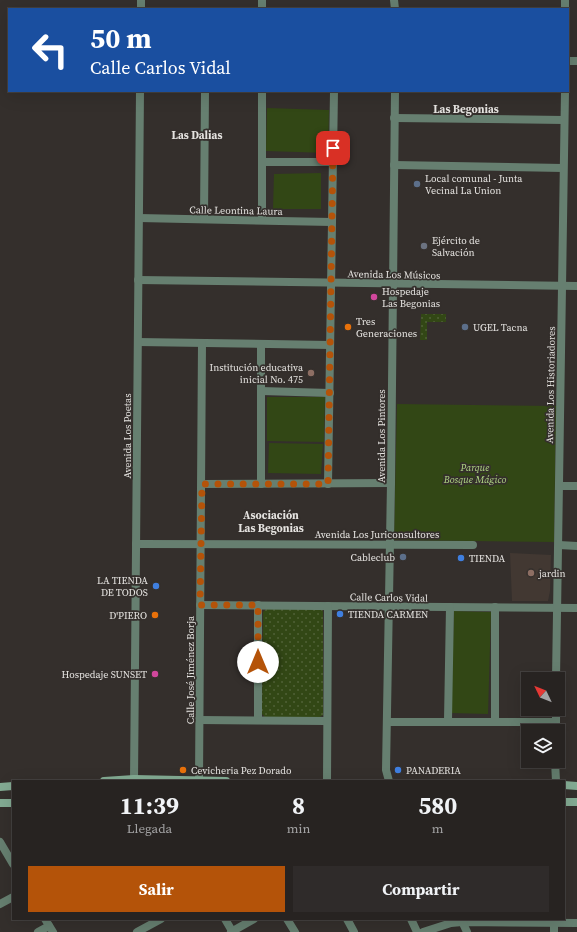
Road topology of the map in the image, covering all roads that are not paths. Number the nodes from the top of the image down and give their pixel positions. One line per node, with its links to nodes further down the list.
1 (140, 92): 13 (street, Avenida Los Poetas)
2 (204, 92): 14 (street)
3 (262, 92): 9 (street)
4 (334, 92): 10 (street)
5 (395, 92): 7 (street, Avenida Los Pintores)
6 (565, 92): 8 (street, Avenida Los Historiadores)
7 (394, 118): 8 (street); 11 (street, Avenida Los Pintores)
8 (564, 120): 12 (street, Avenida Los Historiadores)
9 (262, 162): 10 (street); 15 (street)
10 (333, 162): 16 (street)
11 (394, 165): 12 (street); 19 (street, Avenida Los Pintores)
12 (563, 168): 20 (street, Avenida Los Historiadores)
13 (139, 218): 14 (street, Calle Leontina Laura); 17 (street, Avenida Los Poetas)
14 (204, 219): 15 (street, Calle Leontina Laura)
15 (262, 220): 16 (street, Calle Leontina Laura)
16 (332, 222): 18 (street)
17 (138, 280): 18 (street, Avenida Los Músicos); 22 (street, Avenida Los Poetas)
18 (331, 283): 19 (street, Avenida Los Músicos); 25 (street)
19 (392, 284): 20 (street, Avenida Los Músicos); 31 (street, Avenida Los Pintores)
20 (561, 286): 21 (street, Avenida Los Músicos); 32 (street, Avenida Los Historiadores)
21 (577, 286)
22 (138, 342): 23 (street); 35 (street, Avenida Los Poetas)
23 (202, 343): 24 (street); 28 (street, Calle José Jiménez Borja)
24 (261, 344): 25 (street); 26 (street)
25 (330, 345): 27 (street)
26 (261, 391): 27 (street); 29 (street)
27 (330, 392): 30 (street)
28 (202, 484): 29 (street); 34 (street, Calle José Jiménez Borja)
29 (261, 484): 30 (street)
30 (328, 484): 31 (street)
31 (391, 484): 36 (street, Avenida Los Pintores)
32 (559, 486): 33 (street); 38 (street, Avenida Los Historiadores)
33 (577, 486)
34 (200, 543): 35 (street, Avenida Los Juriconsultores); 36 (street, Avenida Los Juriconsultores); 40 (street, Calle José Jiménez Borja)
35 (136, 544): 58 (street, Avenida Los Poetas)
36 (390, 544): 37 (street, Avenida Los Juriconsultores); 43 (street, Avenida Los Pintores)
37 (473, 545)
38 (559, 545): 39 (street); 46 (street, Avenida Los Historiadores)
39 (577, 546)
40 (200, 605): 41 (street, Calle Carlos Vidal); 51 (street, Calle José Jiménez Borja)
41 (258, 605): 42 (street, Calle Carlos Vidal); 50 (street)
42 (328, 606): 43 (street, Calle Carlos Vidal); 54 (street)
43 (389, 606): 44 (street, Calle Carlos Vidal); 55 (street, Avenida Los Pintores)
44 (450, 607): 45 (street, Calle Carlos Vidal); 52 (street)
45 (495, 607): 46 (street, Calle Carlos Vidal); 53 (street)
46 (558, 607): 47 (street, Calle Carlos Vidal); 48 (street, Avenida Los Historiadores)
47 (577, 608)
48 (556, 672)
49 (556, 716): 56 (street)
50 (258, 719): 51 (street); 54 (street)
51 (199, 720): 59 (street, Calle José Jiménez Borja)
52 (448, 720): 53 (street); 55 (street)
53 (494, 720): 56 (street)
54 (326, 721): 60 (street)
55 (387, 722): 61 (street, Avenida Los Pintores)
56 (556, 722)
57 (556, 768): 62 (street)
58 (134, 780)
59 (199, 780)
60 (327, 780)
61 (389, 780)
62 (556, 780)
63 (12, 786): 66 (main road)
64 (565, 786): 65 (main road)
65 (577, 786)
66 (0, 787)
67 (565, 802): 68 (main road)
68 (577, 802)
69 (12, 803): 70 (main road)
70 (0, 804)
71 (0, 842): 72 (street)
72 (2, 852): 73 (street)
73 (12, 863)
74 (12, 898): 75 (street)
75 (0, 904)
76 (159, 920): 87 (street)
77 (226, 920): 88 (street)
78 (252, 920): 88 (street)
79 (288, 920): 89 (street)
80 (348, 920): 90 (street)
81 (412, 920): 91 (street)
82 (462, 920): 83 (street); 92 (street); 93 (street)
83 (554, 921): 84 (street); 94 (street)
84 (577, 923)
85 (49, 926): 86 (street)
86 (38, 932)
87 (137, 932)
88 (232, 932)
89 (295, 932)
90 (354, 932)
91 (418, 932)
92 (423, 932)
93 (467, 932)
94 (554, 932)

